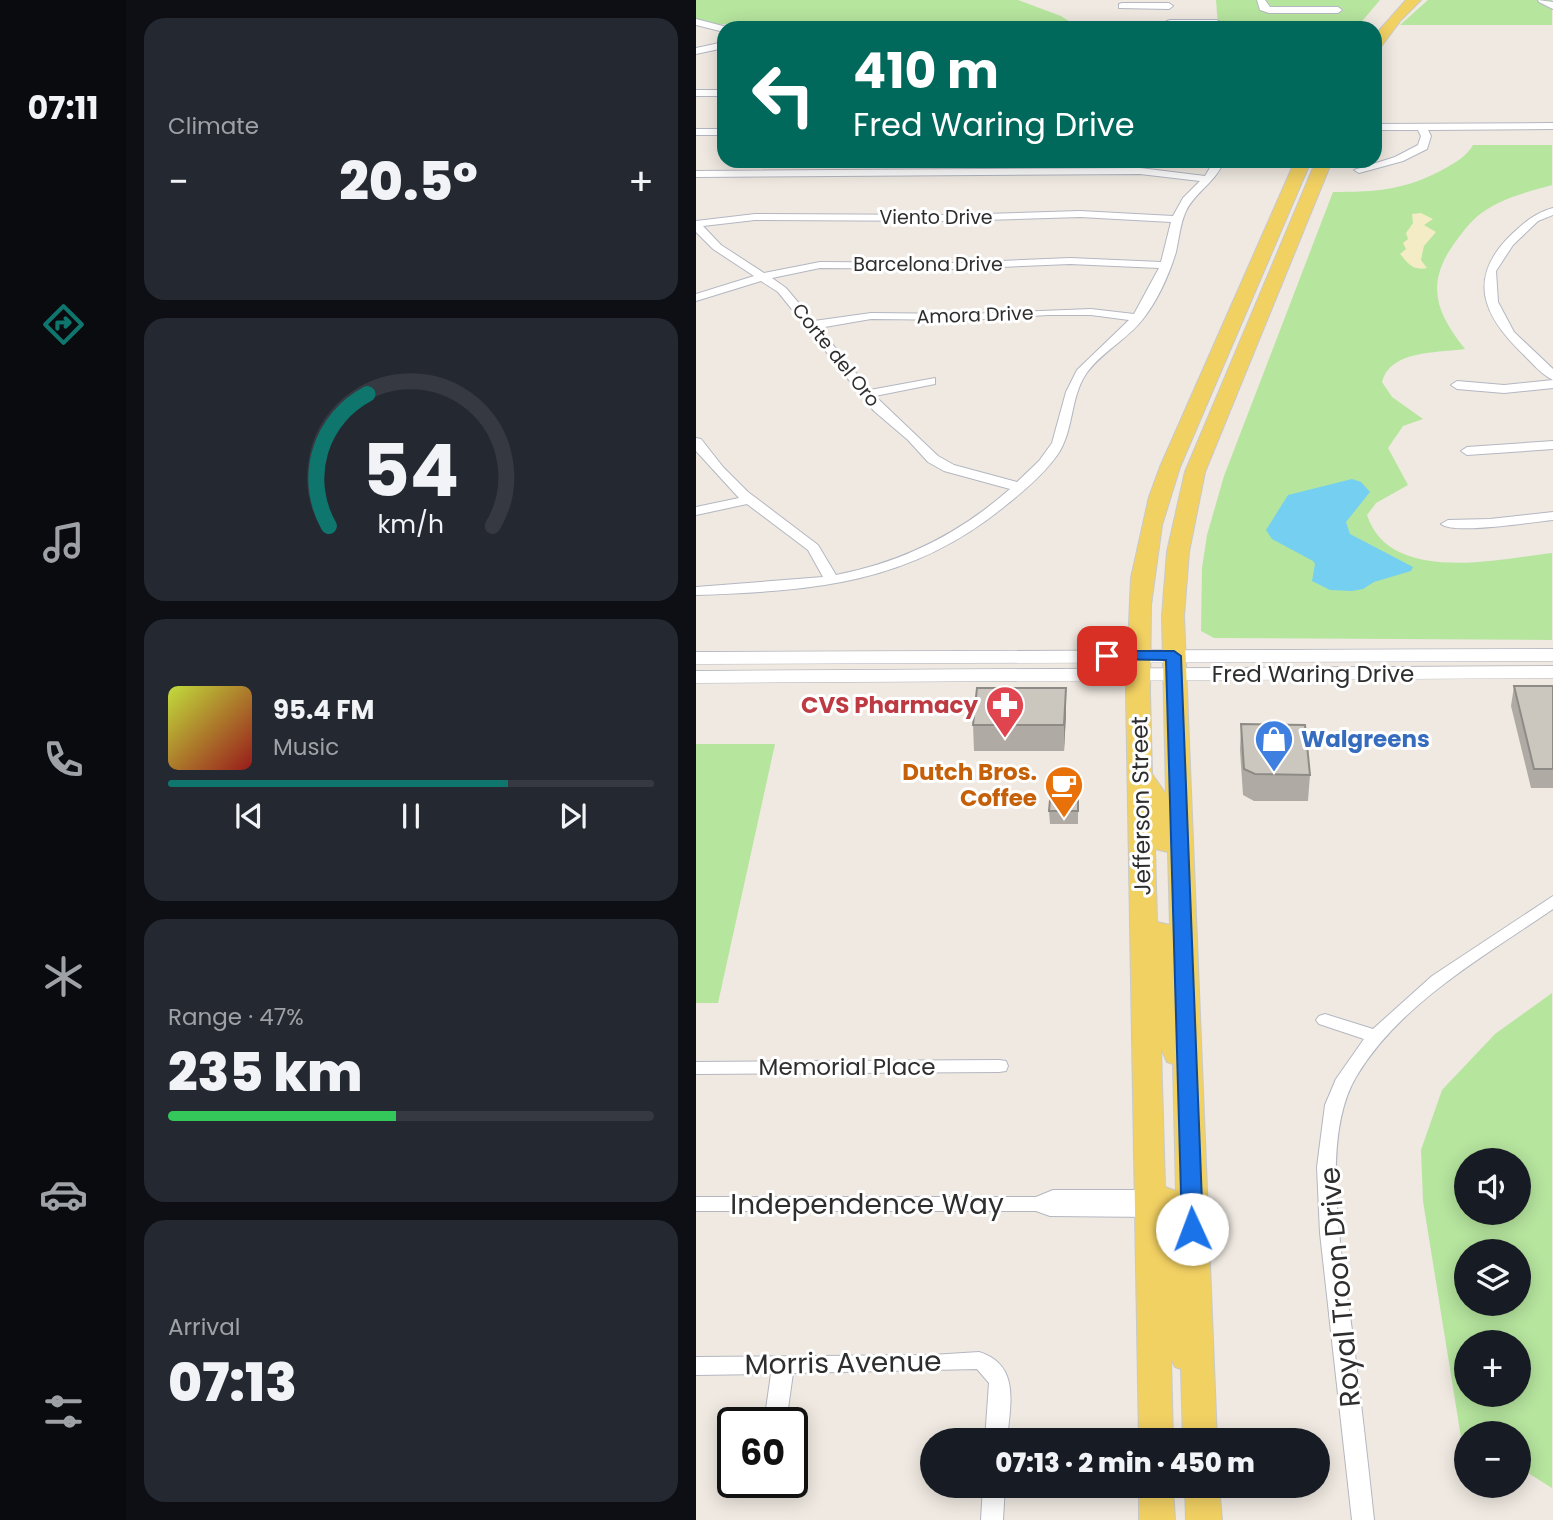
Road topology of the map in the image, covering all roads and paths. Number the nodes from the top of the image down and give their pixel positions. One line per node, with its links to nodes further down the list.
1 (1261, 0): 7 (street)
2 (1414, 0): 11 (main road)
3 (1542, 0): 5 (street)
4 (1169, 3): 6 (street); 8 (street)
5 (1552, 5)
6 (1122, 6)
7 (1338, 10)
8 (1171, 21)
9 (696, 22): 10 (street)
10 (717, 27)
11 (1382, 36)
12 (717, 46): 13 (street)
13 (696, 51)
14 (696, 93): 15 (street)
15 (717, 93)
16 (1382, 125): 18 (street)
17 (1552, 126): 18 (street)
18 (1422, 127): 21 (street)
19 (696, 132): 20 (street)
20 (717, 132)
21 (1382, 164)
22 (1216, 168): 28 (street)
23 (1300, 168): 55 (main road, Jefferson Street)
24 (1321, 168): 56 (main road, Jefferson Street)
25 (1366, 168): 26 (street)
26 (1359, 170)
27 (696, 174): 28 (street)
28 (1207, 179): 30 (street)
29 (1552, 211): 37 (street)
30 (1177, 219): 31 (street, Viento Drive); 32 (street)
31 (696, 225): 33 (street, Corte del Oro)
32 (1165, 265): 33 (street, Barcelona Drive); 35 (street)
33 (763, 277): 34 (street, Barcelona Drive); 36 (street, Corte del Oro)
34 (696, 298)
35 (1138, 318): 36 (street, Amora Drive); 45 (street)
36 (813, 325): 41 (street, Corte del Oro)
37 (1552, 376)
38 (931, 381): 41 (street)
39 (1552, 384): 40 (street)
40 (1457, 385)
41 (867, 394): 45 (street, Corte del Oro)
42 (696, 442): 46 (street)
43 (1552, 444): 44 (street)
44 (1467, 451)
45 (1019, 487): 50 (street)
46 (749, 500): 47 (street); 50 (street)
47 (696, 511)
48 (1552, 516): 49 (street)
49 (1448, 524)
50 (832, 581): 51 (street)
51 (696, 591)
52 (1552, 655): 56 (main road, Fred Waring Drive)
53 (918, 657): 54 (main road, Fred Waring Drive); 55 (main road, Fred Waring Drive); 58 (main road)
54 (696, 658)
55 (1138, 665): 56 (main road, Fred Waring Drive); 58 (main road, Fred Waring Drive); 60 (main road, Jefferson Street)
56 (1174, 665): 57 (main road, Fred Waring Drive); 61 (main road, Jefferson Street)
57 (1552, 672)
58 (809, 676): 59 (main road, Fred Waring Drive)
59 (696, 677)
60 (1140, 776): 61 (main road); 63 (main road, Jefferson Street)
61 (1180, 845): 68 (main road, Jefferson Street)
62 (1552, 901): 65 (street, Royal Troon Drive)
63 (1144, 927): 68 (main road); 70 (main road, Jefferson Street)
64 (1325, 1020): 65 (street)
65 (1376, 1036): 83 (street, Royal Troon Drive)
66 (999, 1066): 67 (street, Memorial Place)
67 (696, 1068)
68 (1188, 1100): 74 (main road, Jefferson Street)
69 (696, 1204): 70 (street, Independence Way)
70 (1152, 1204): 74 (main road); 76 (main road, Jefferson Street)
71 (696, 1366): 72 (street, Morris Avenue)
72 (784, 1366): 73 (street); 75 (street, Morris Avenue)
73 (778, 1407)
74 (1200, 1425)
75 (997, 1428)
76 (1156, 1428)
77 (993, 1498): 80 (street)
78 (1156, 1498): 81 (main road)
79 (1203, 1498): 82 (main road)
80 (992, 1520)
81 (1157, 1520)
82 (1204, 1520)
83 (1363, 1520)

